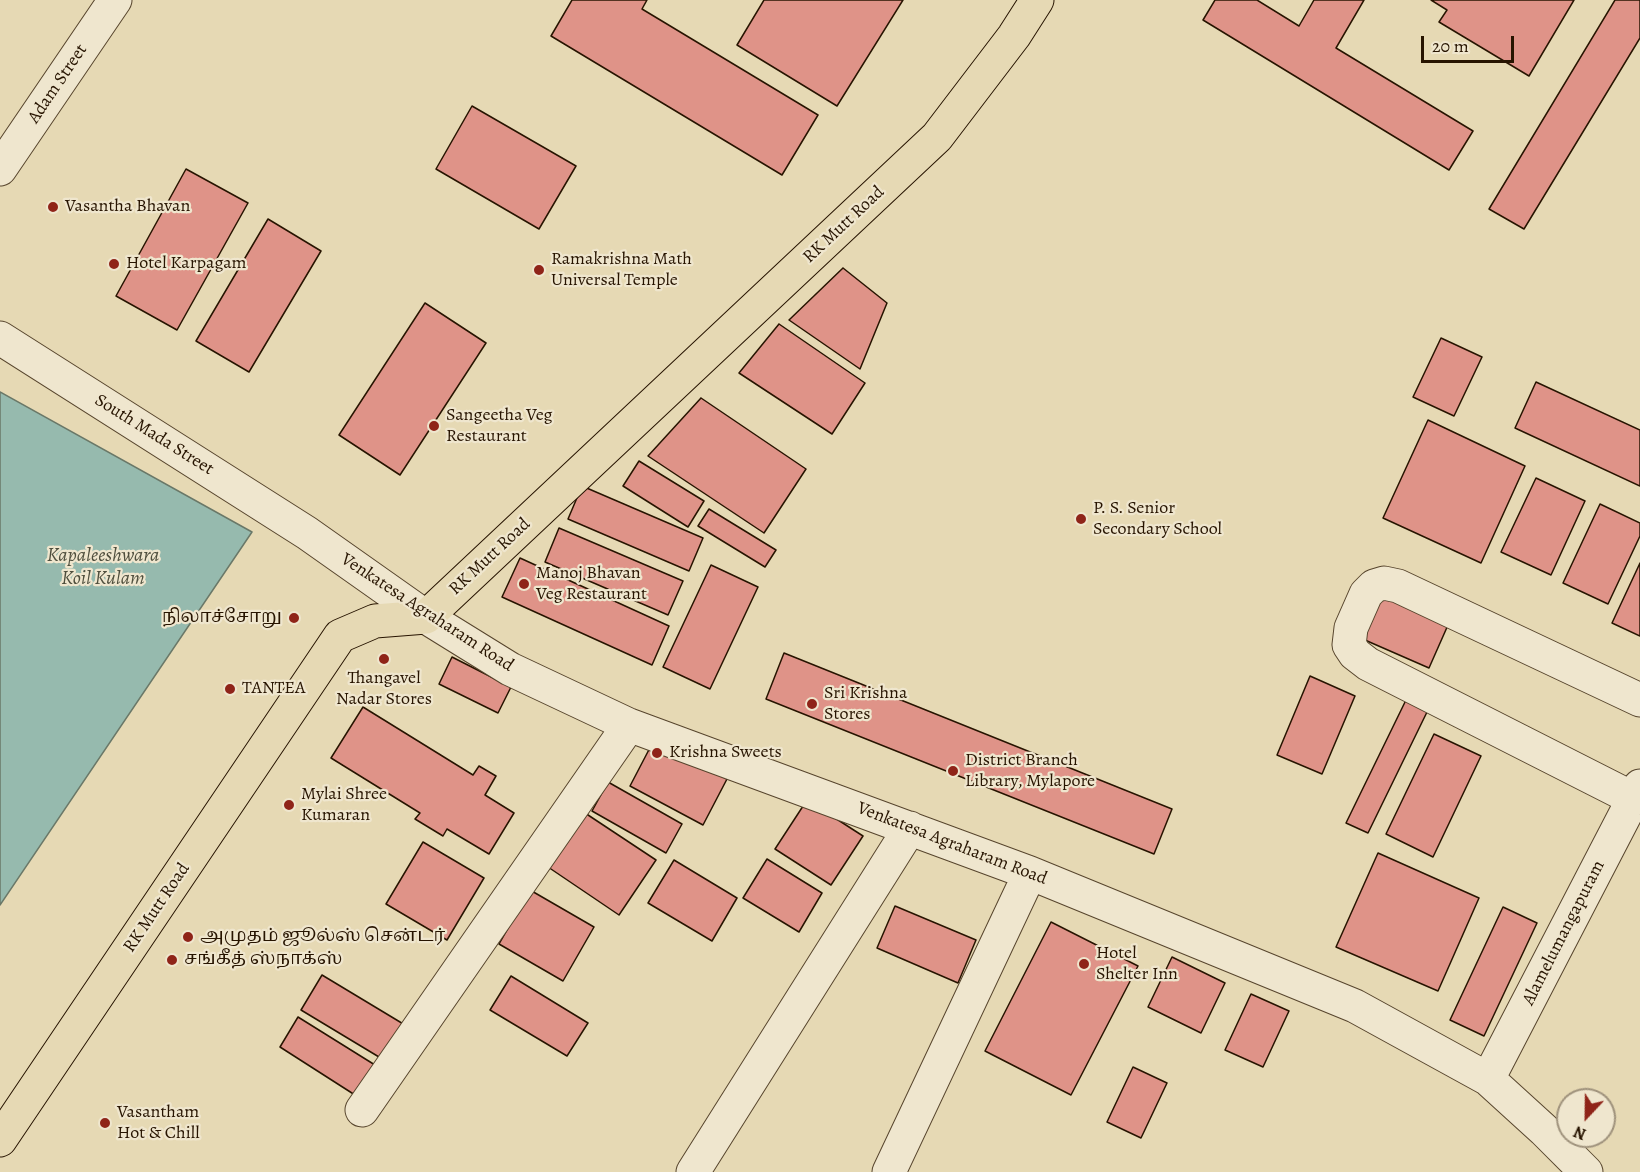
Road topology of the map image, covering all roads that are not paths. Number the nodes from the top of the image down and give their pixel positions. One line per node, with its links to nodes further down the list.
1 (116, 0): 3 (street, Adam Street)
2 (1037, 0): 6 (main road, RK Mutt Road)
3 (0, 169)
4 (0, 338): 5 (street, South Mada Street)
5 (307, 533): 6 (street, Venkatesa Agraharam Road)
6 (426, 617): 8 (street, Venkatesa Agraharam Road); 14 (main road, RK Mutt Road)
7 (1640, 700): 9 (street)
8 (629, 725): 10 (street, Venkatesa Agraharam Road); 13 (street)
9 (1637, 792): 12 (street, Alamelumangapuram)
10 (910, 828): 11 (street, Venkatesa Agraharam Road); 16 (street)
11 (1030, 873): 12 (street, Venkatesa Agraharam Road); 17 (street)
12 (1488, 1079): 15 (street, Venkatesa Agraharam Road)
13 (362, 1110)
14 (0, 1140)
15 (1581, 1170)
16 (693, 1172)
17 (889, 1172)

